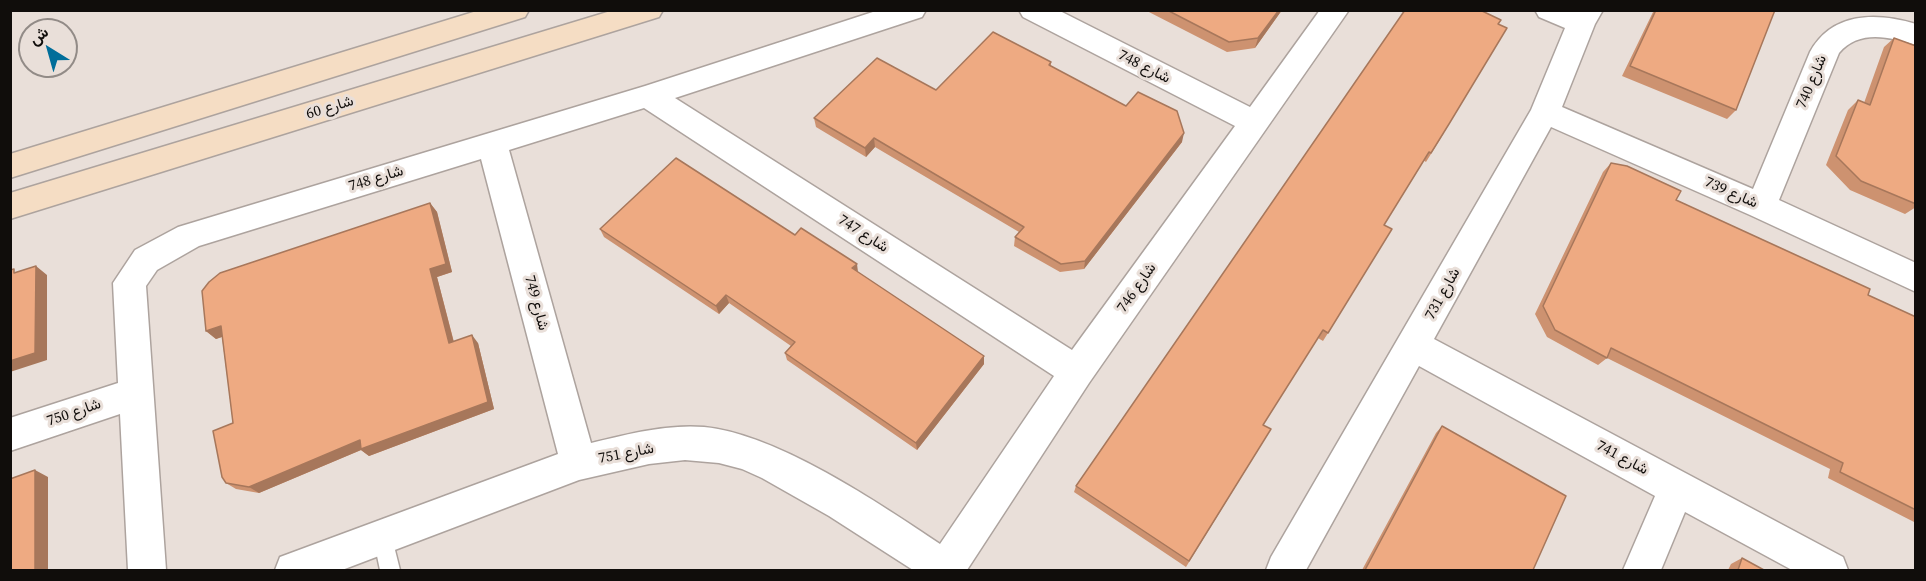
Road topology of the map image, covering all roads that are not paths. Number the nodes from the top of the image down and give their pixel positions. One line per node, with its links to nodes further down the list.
1 (515, 10): 13 (main road)
2 (649, 10): 14 (main road, شارع 60)
3 (912, 10): 9 (street, شارع 748)
4 (1033, 10): 11 (street, شارع 748)
5 (1335, 10): 11 (street, شارع 746)
6 (1549, 10): 7 (street)
7 (1585, 17): 10 (street, شارع 731)
8 (1916, 35): 15 (street, شارع 740)
9 (648, 96): 12 (street, شارع 748); 18 (street, شارع 747)
10 (1545, 112): 15 (street, شارع 739); 17 (street, شارع 731)
11 (1255, 123): 18 (street, شارع 746)
12 (492, 144): 19 (street, شارع 748); 21 (street, شارع 749)
13 (10, 166)
14 (10, 206)
15 (1761, 206): 16 (street, شارع 739)
16 (1916, 279)
17 (1414, 346): 22 (street, شارع 741); 28 (street, شارع 731)
18 (1077, 372): 27 (street, شارع 746)
19 (137, 392): 20 (street, شارع 750); 25 (street, شارع 748)
20 (10, 435)
21 (579, 463): 23 (street, شارع 751); 27 (street, شارع 751)
22 (1677, 488): 29 (street); 30 (street, شارع 741)
23 (386, 554): 24 (street, شارع 751)
24 (343, 562): 26 (street, شارع 751)
25 (147, 570)
26 (294, 570)
27 (945, 570)
28 (1285, 570)
29 (1642, 570)
30 (1829, 570)

